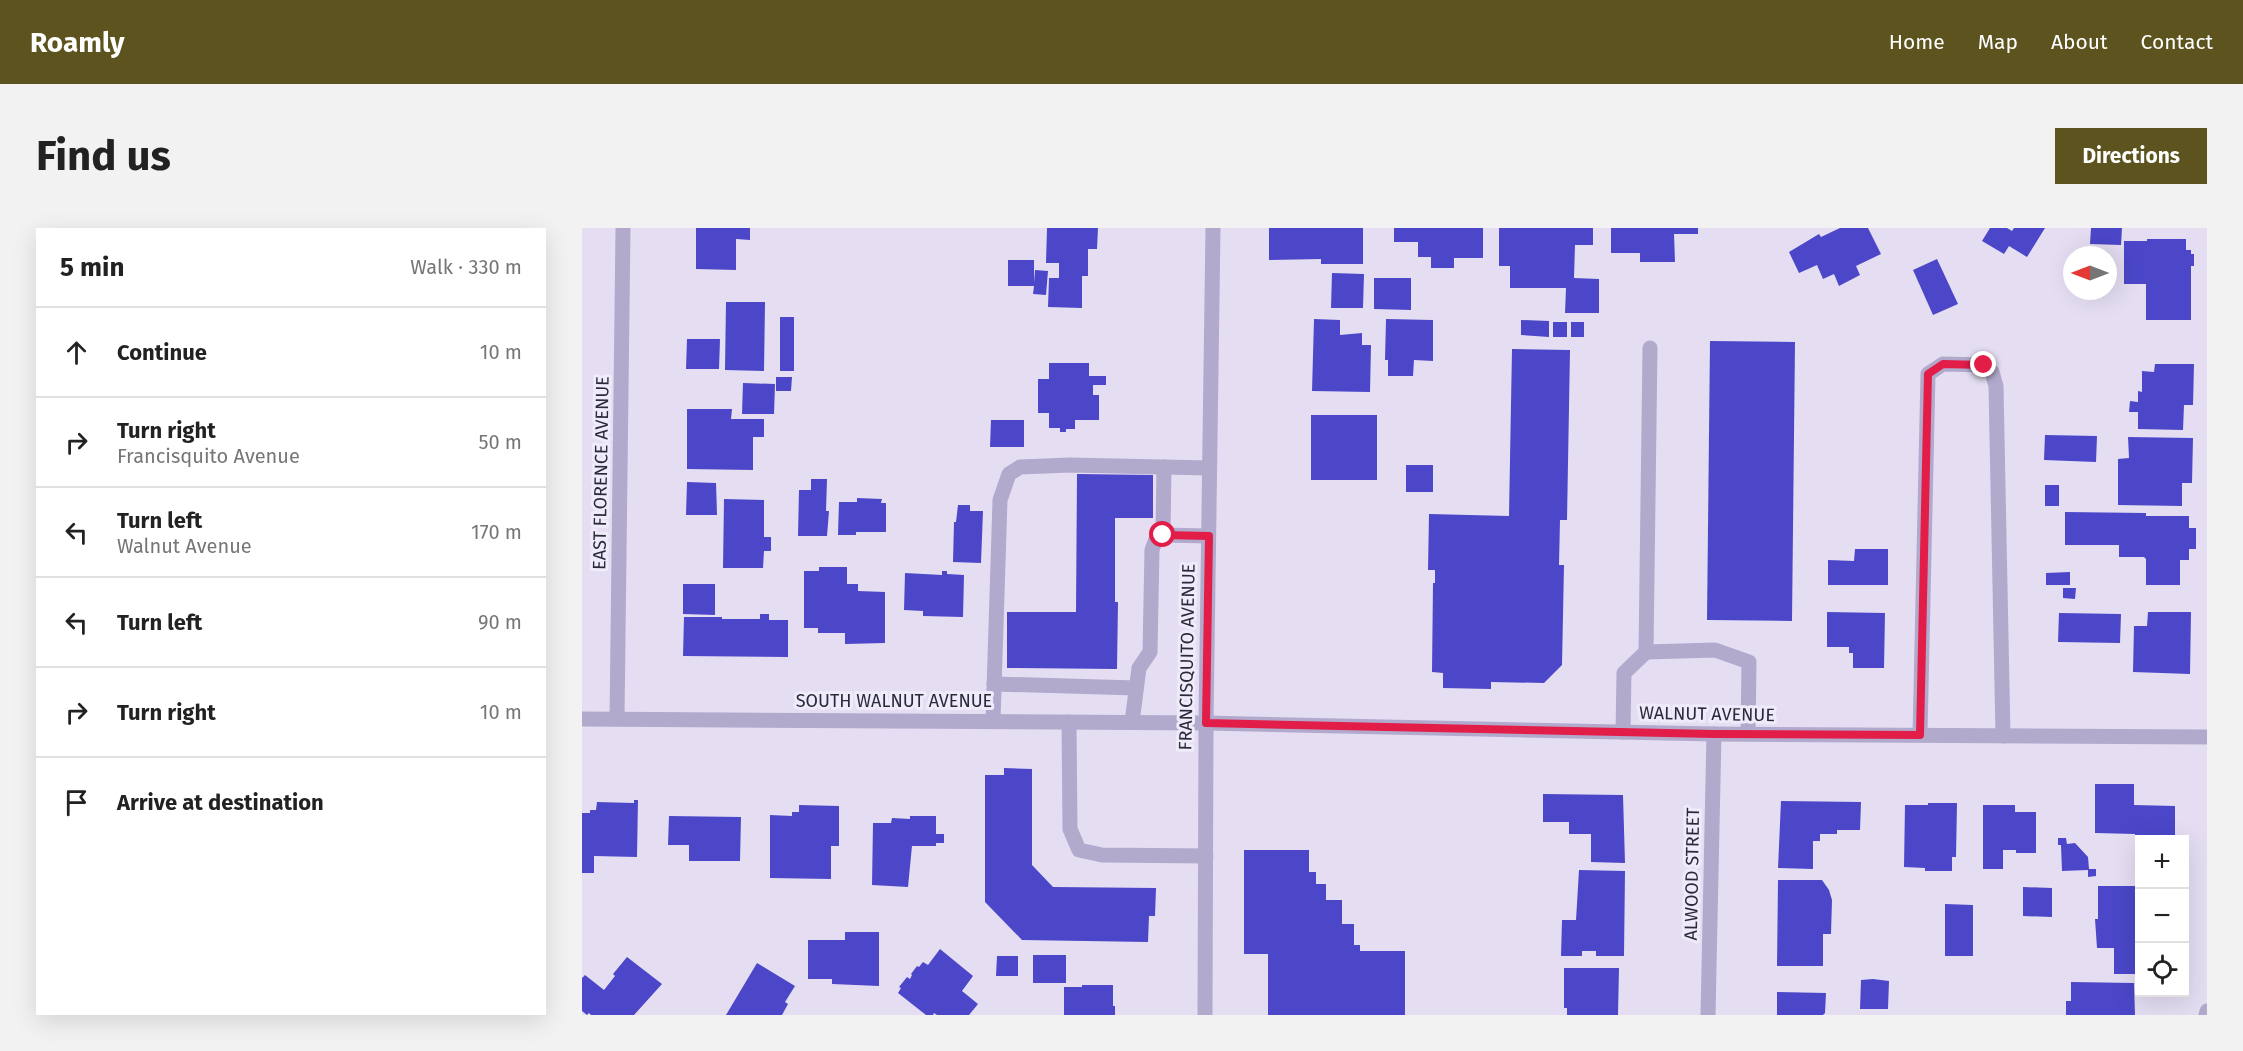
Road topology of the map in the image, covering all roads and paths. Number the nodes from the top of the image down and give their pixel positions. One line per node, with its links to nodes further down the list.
1 (623, 228): 12 (street, EAST FLORENCE AVENUE)
2 (1213, 228): 5 (street, FRANCISQUITO AVENUE)
3 (1650, 348): 8 (street)
4 (1164, 467): 5 (street); 6 (street); 9 (street)
5 (1209, 468): 7 (street, FRANCISQUITO AVENUE)
6 (1163, 535): 7 (street); 10 (street)
7 (1209, 536): 16 (street, FRANCISQUITO AVENUE)
8 (1646, 652): 17 (street); 19 (street)
9 (994, 684): 10 (street); 13 (street)
10 (1136, 687): 15 (street)
11 (582, 719): 12 (street, SOUTH WALNUT AVENUE)
12 (617, 719): 13 (street, SOUTH WALNUT AVENUE)
13 (993, 721): 14 (street, SOUTH WALNUT AVENUE)
14 (1069, 722): 15 (street, SOUTH WALNUT AVENUE); 23 (street)
15 (1132, 722): 16 (street, SOUTH WALNUT AVENUE)
16 (1206, 723): 17 (street, WALNUT AVENUE); 23 (street, FRANCISQUITO AVENUE)
17 (1623, 732): 18 (street, WALNUT AVENUE)
18 (1714, 734): 19 (street, WALNUT AVENUE); 26 (street, ALWOOD STREET)
19 (1748, 734): 20 (street, WALNUT AVENUE)
20 (1920, 735): 21 (street, WALNUT AVENUE); 21 (street)
21 (2002, 736): 22 (street, WALNUT AVENUE)
22 (2207, 737)
23 (1206, 856): 25 (street, FRANCISQUITO AVENUE)
24 (2207, 1011): 27 (street)
25 (1205, 1015)
26 (1708, 1015)
27 (2206, 1015)

